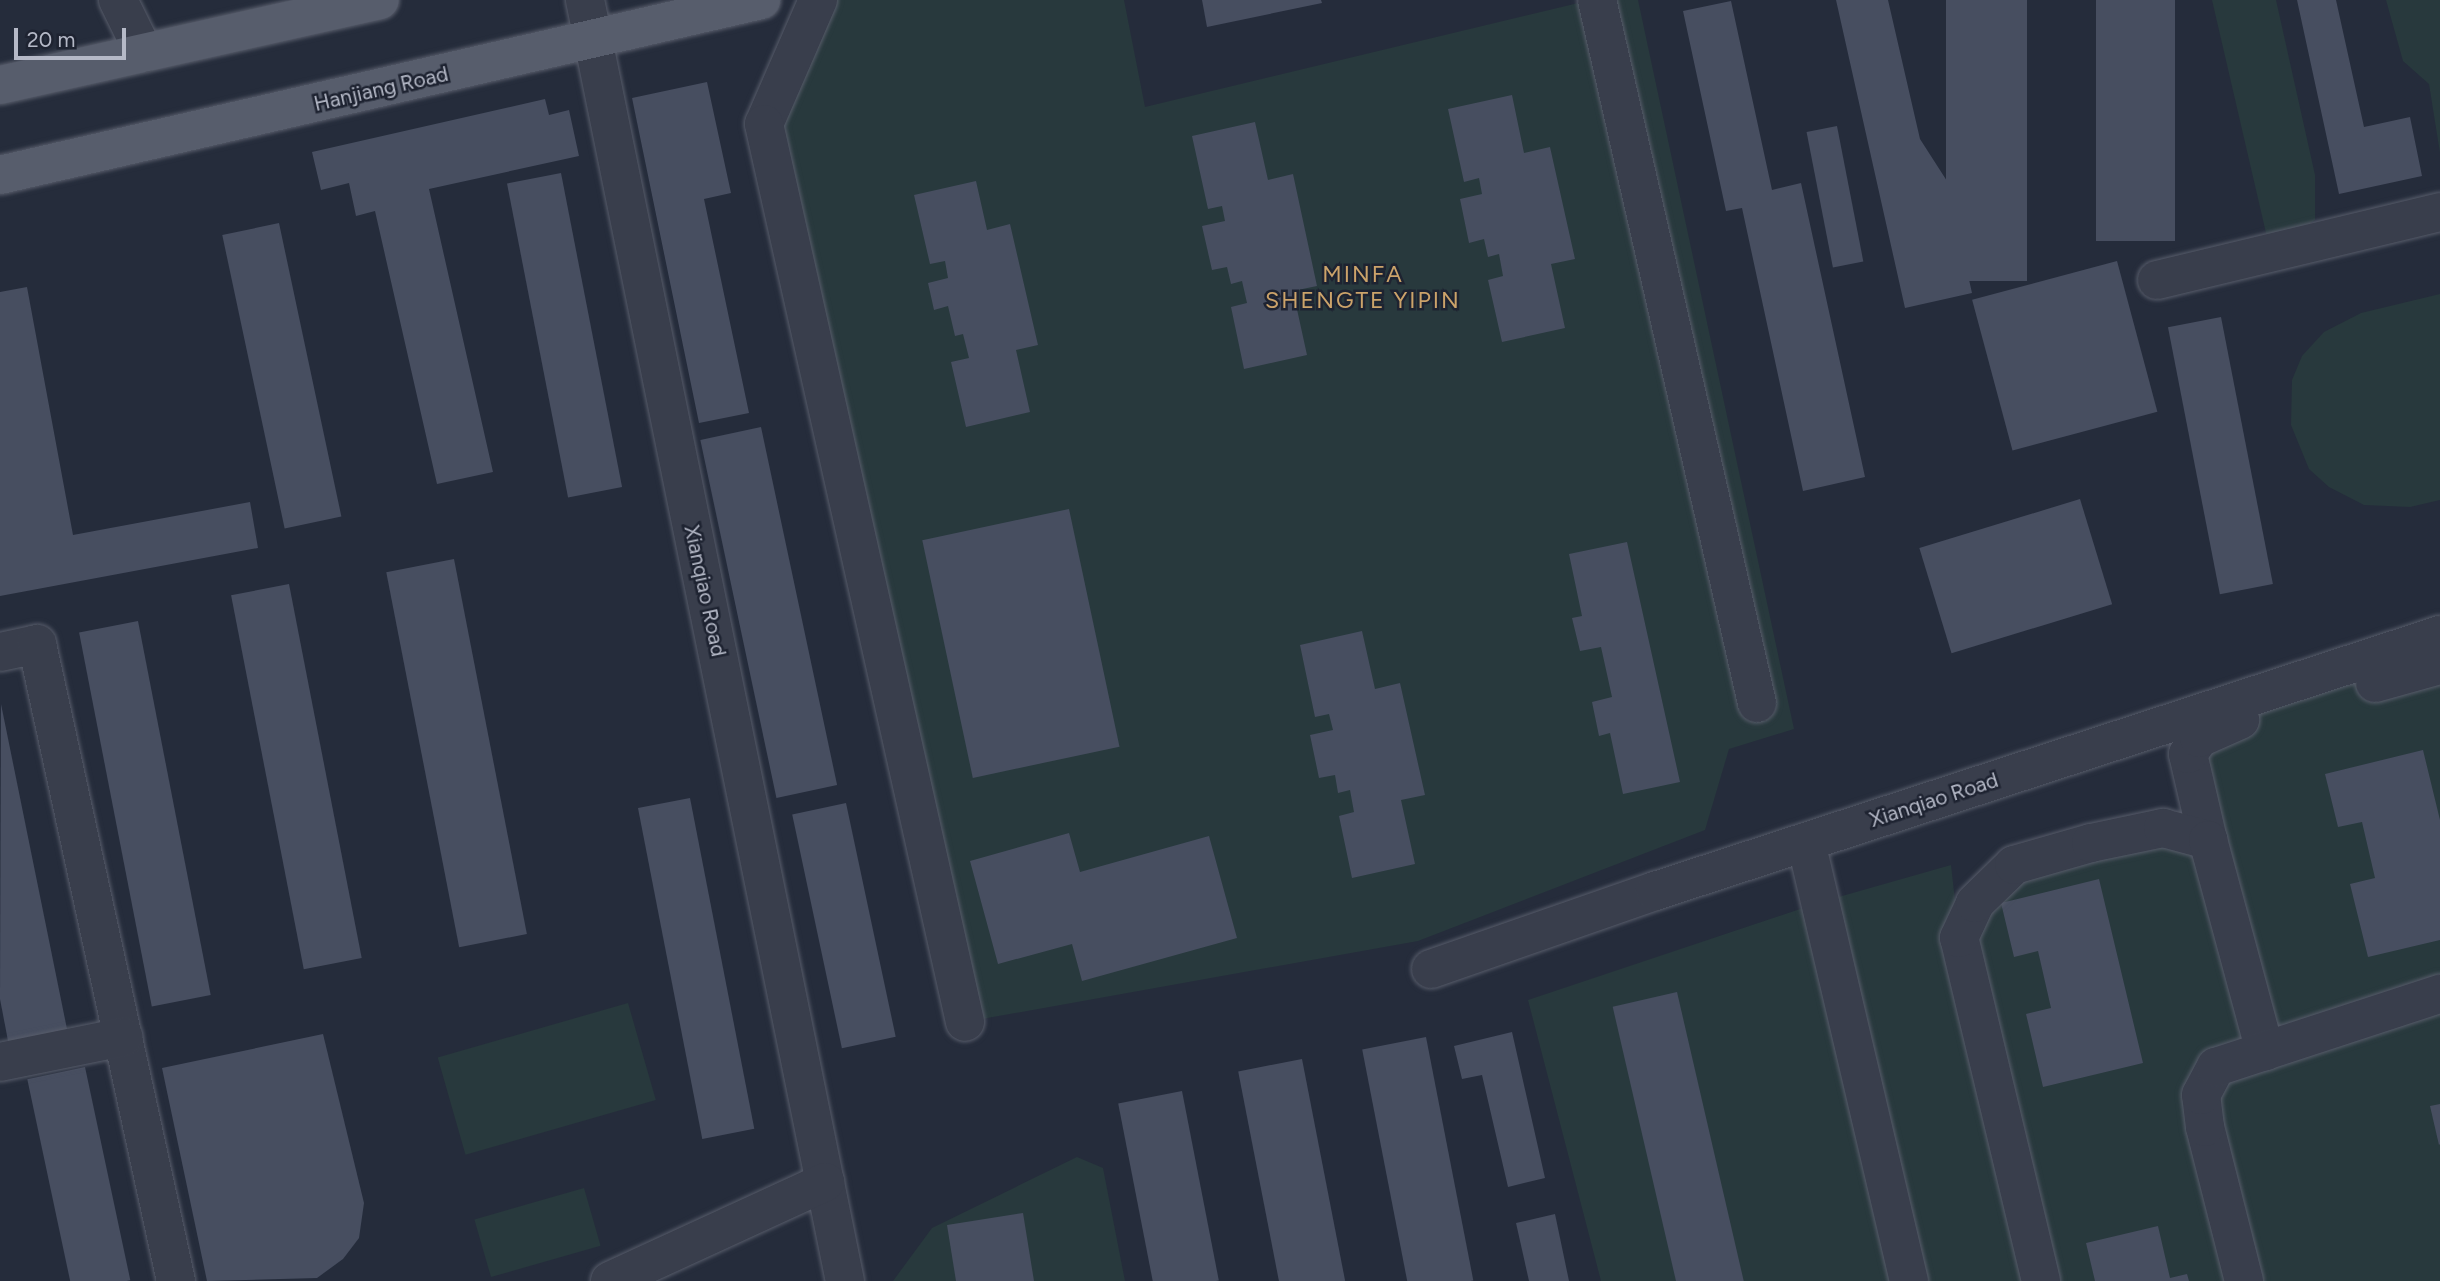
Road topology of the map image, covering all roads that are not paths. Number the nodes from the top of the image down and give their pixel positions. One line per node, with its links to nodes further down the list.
1 (118, 0): 8 (street)
2 (380, 0): 8 (main road)
3 (585, 0): 7 (street, Xianqiao Road)
4 (761, 0): 7 (main road, Hanjiang Road)
5 (818, 0): 21 (street)
6 (1597, 0): 16 (street)
7 (593, 40): 10 (main road, Hanjiang Road); 25 (street, Xianqiao Road)
8 (144, 53): 9 (main road)
9 (0, 85)
10 (0, 175)
11 (2440, 212): 12 (street)
12 (2157, 280)
13 (2440, 635): 18 (street, Xianqiao Road)
14 (0, 652): 22 (street)
15 (2440, 664): 17 (street)
16 (1757, 703)
17 (2208, 840): 23 (street); 30 (street)
18 (1806, 842): 19 (street, Xianqiao Road); 29 (street)
19 (1430, 969)
20 (2440, 993): 23 (street)
21 (965, 1022)
22 (123, 1037): 24 (street); 26 (street)
23 (2265, 1051): 31 (street)
24 (0, 1062)
25 (825, 1182): 27 (street); 28 (street, Xianqiao Road)
26 (176, 1281)
27 (610, 1281)
28 (845, 1281)
29 (1909, 1281)
30 (2041, 1281)
31 (2244, 1281)

